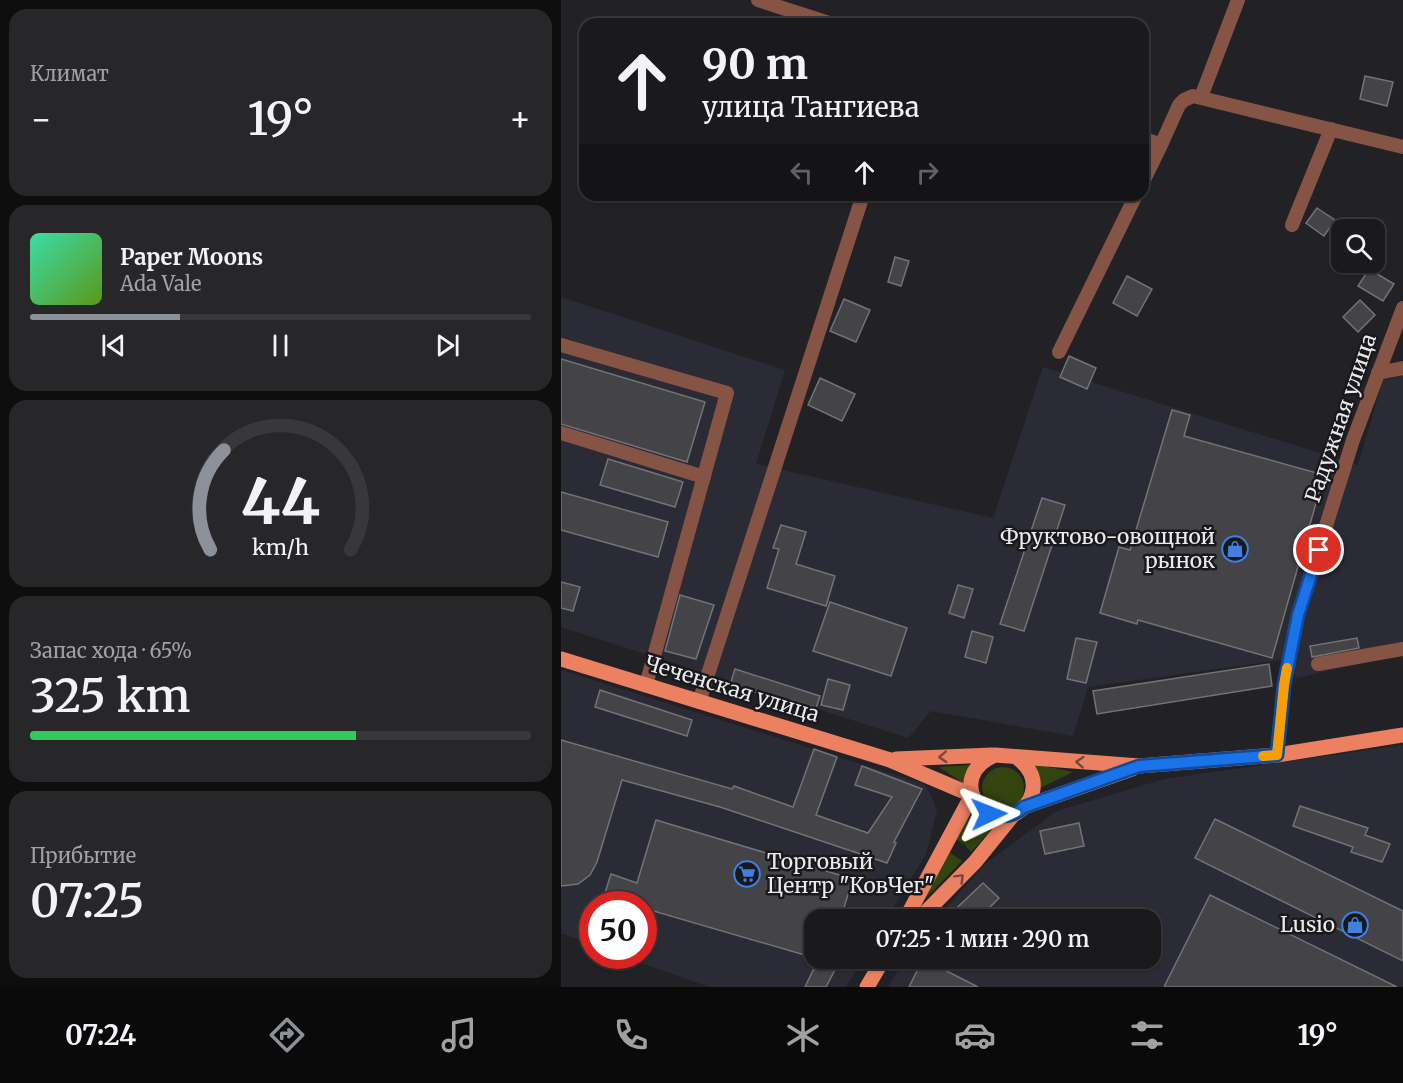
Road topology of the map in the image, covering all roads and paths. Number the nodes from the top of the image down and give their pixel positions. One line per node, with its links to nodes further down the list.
1 (758, 0): 3 (street)
2 (1238, 0): 4 (street)
3 (814, 18)
4 (1201, 97): 5 (street); 7 (street)
5 (1331, 129): 8 (street); 12 (street)
6 (1149, 140): 7 (street)
7 (1161, 145): 9 (street)
8 (1403, 147)
9 (1149, 170)
10 (861, 201): 24 (street)
11 (1133, 201): 15 (street)
12 (1292, 225)
13 (1403, 308): 17 (street, Радужная улица)
14 (561, 345): 19 (street)
15 (1059, 352)
16 (1403, 368): 17 (street)
17 (1378, 373): 27 (street, Радужная улица)
18 (561, 433): 19 (street)
19 (704, 477): 23 (street)
20 (1403, 649): 22 (street)
21 (561, 659): 23 (main road, Чеченская улица)
22 (1318, 664)
23 (646, 685): 24 (main road, Чеченская улица)
24 (699, 702): 29 (main road, Чеченская улица)
25 (1403, 735): 27 (main road)
26 (995, 755): 28 (main road); 29 (main road, Чеченская улица, one-way to 29); 31 (main road)
27 (1277, 755): 30 (main road)
28 (1016, 758): 30 (main road, one-way to 28); 32 (main road)
29 (890, 760): 31 (main road, Чеченская улица)
30 (1139, 766): 32 (main road)
31 (972, 795): 32 (main road); 33 (main road)
32 (1019, 811): 34 (main road, one-way to 32)
33 (911, 909)
34 (929, 909)
35 (878, 969): 36 (main road)
36 (867, 987)

